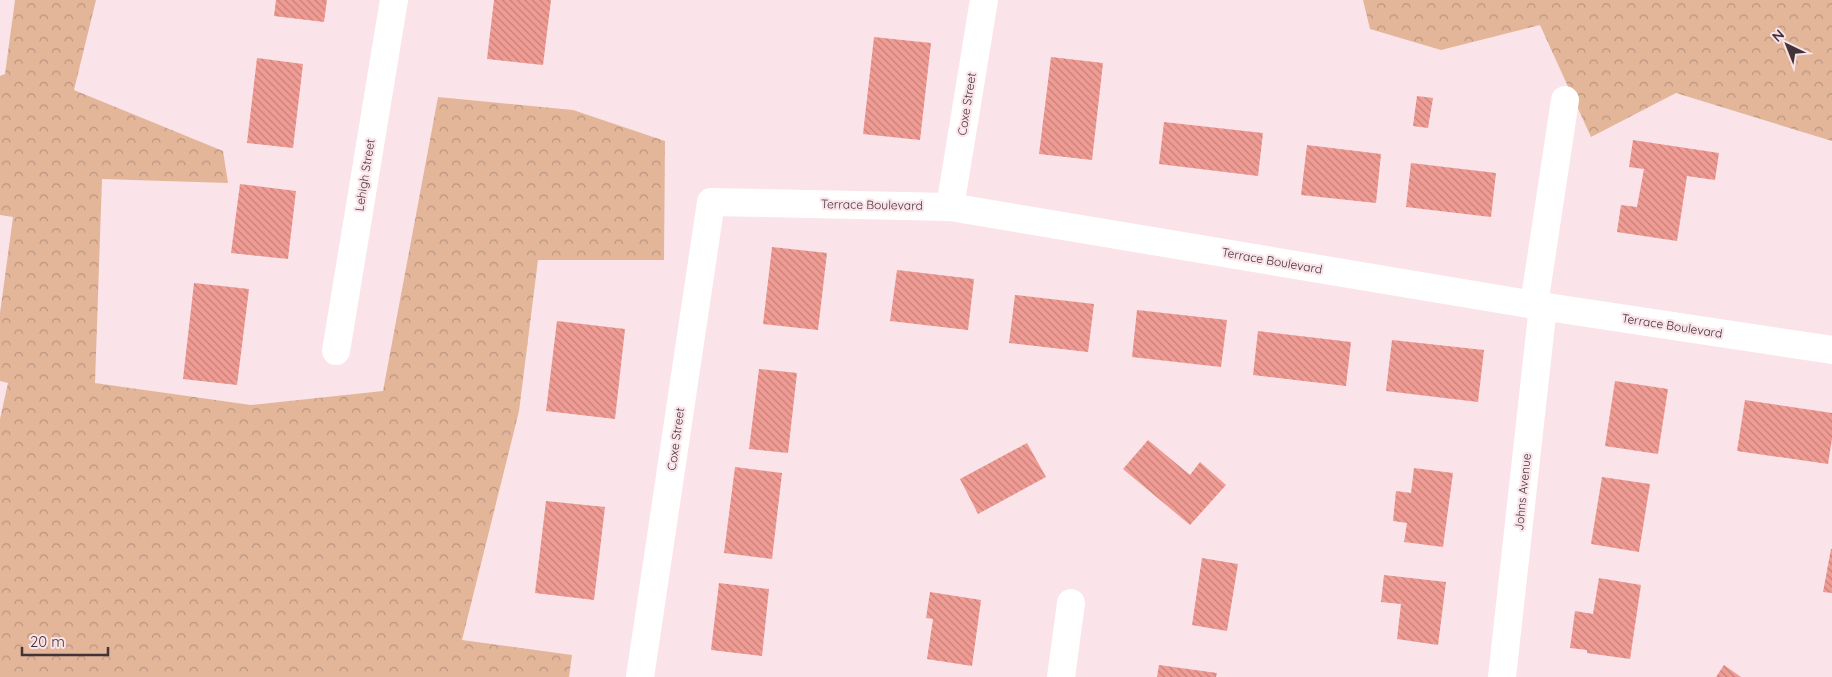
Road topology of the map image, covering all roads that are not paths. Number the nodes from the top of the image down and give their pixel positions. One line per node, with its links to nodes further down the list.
1 (394, 0): 8 (street, Lehigh Street)
2 (984, 0): 5 (street, Coxe Street)
3 (1565, 100): 6 (street, Johns Avenue)
4 (710, 202): 5 (street, Terrace Boulevard); 10 (street, Coxe Street)
5 (950, 207): 6 (street, Terrace Boulevard)
6 (1539, 306): 7 (street, Terrace Boulevard); 12 (street, Johns Avenue)
7 (1832, 350)
8 (336, 351)
9 (1071, 603): 11 (street)
10 (640, 677)
11 (1060, 677)
12 (1502, 677)

